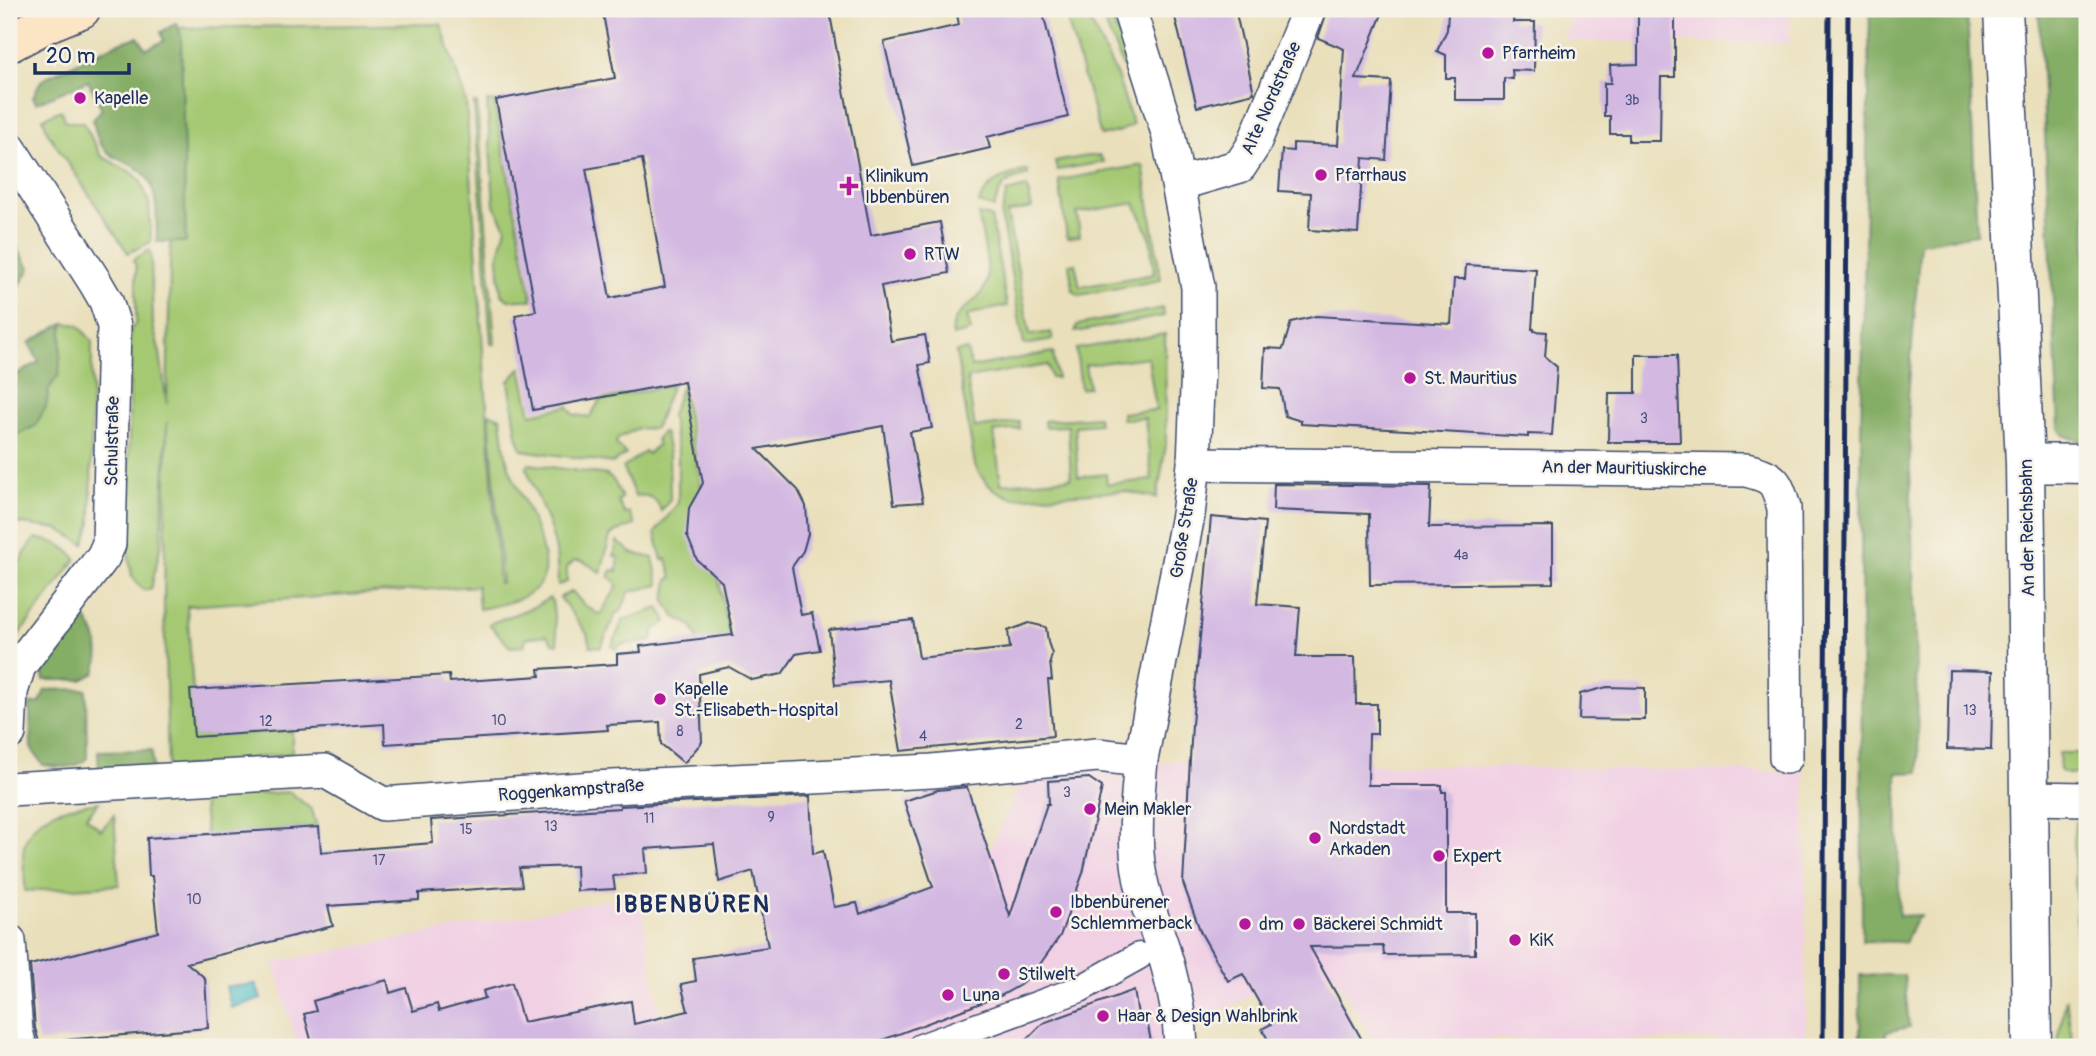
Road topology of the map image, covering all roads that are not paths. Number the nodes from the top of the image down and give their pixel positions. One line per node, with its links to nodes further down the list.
1 (80, 9): 5 (main road)
2 (1129, 9): 7 (street, Große Straße)
3 (1309, 9): 7 (street, Alte Nordstraße)
4 (2003, 9): 8 (street, An der Reichsbahn)
5 (9, 43)
6 (9, 148): 11 (street, Schulstraße)
7 (1178, 184): 9 (street, Große Straße)
8 (2025, 463): 10 (street); 15 (street, An der Reichsbahn)
9 (1194, 464): 12 (street, An der Mauritiuskirche); 13 (street, Große Straße)
10 (2087, 464)
11 (9, 733)
12 (1786, 757)
13 (1141, 760): 14 (street, Roggenkampstraße); 21 (street, Große Straße)
14 (9, 789)
15 (2030, 798): 16 (street); 22 (street, An der Reichsbahn)
16 (2087, 799)
17 (9, 942): 19 (street)
18 (1139, 956): 20 (street)
19 (20, 1047)
20 (921, 1047)
21 (1181, 1047)
22 (2032, 1047)

